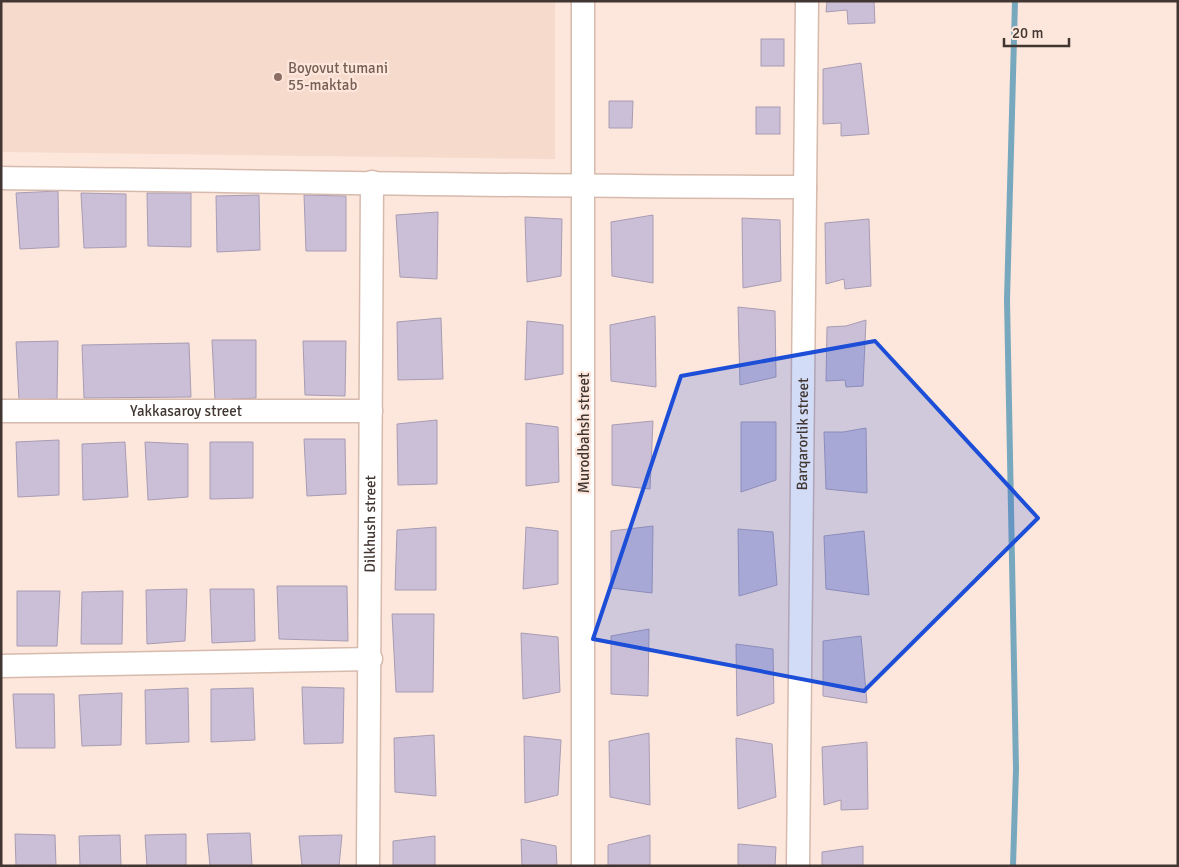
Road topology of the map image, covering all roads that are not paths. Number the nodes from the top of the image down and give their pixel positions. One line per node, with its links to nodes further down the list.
1 (583, 1): 5 (street, Murodbahsh street)
2 (807, 1): 6 (street, Barqarorlik street)
3 (1, 178): 4 (street)
4 (372, 182): 5 (street); 8 (street, Dilkhush street)
5 (584, 187): 6 (street); 12 (street, Murodbahsh street)
6 (805, 187): 13 (street, Barqarorlik street)
7 (1, 411): 8 (street, Yakkasaroy street)
8 (371, 411): 9 (street, Dilkhush street)
9 (371, 659): 10 (street); 11 (street, Dilkhush street)
10 (1, 666)
11 (368, 866)
12 (583, 866)
13 (798, 866)

